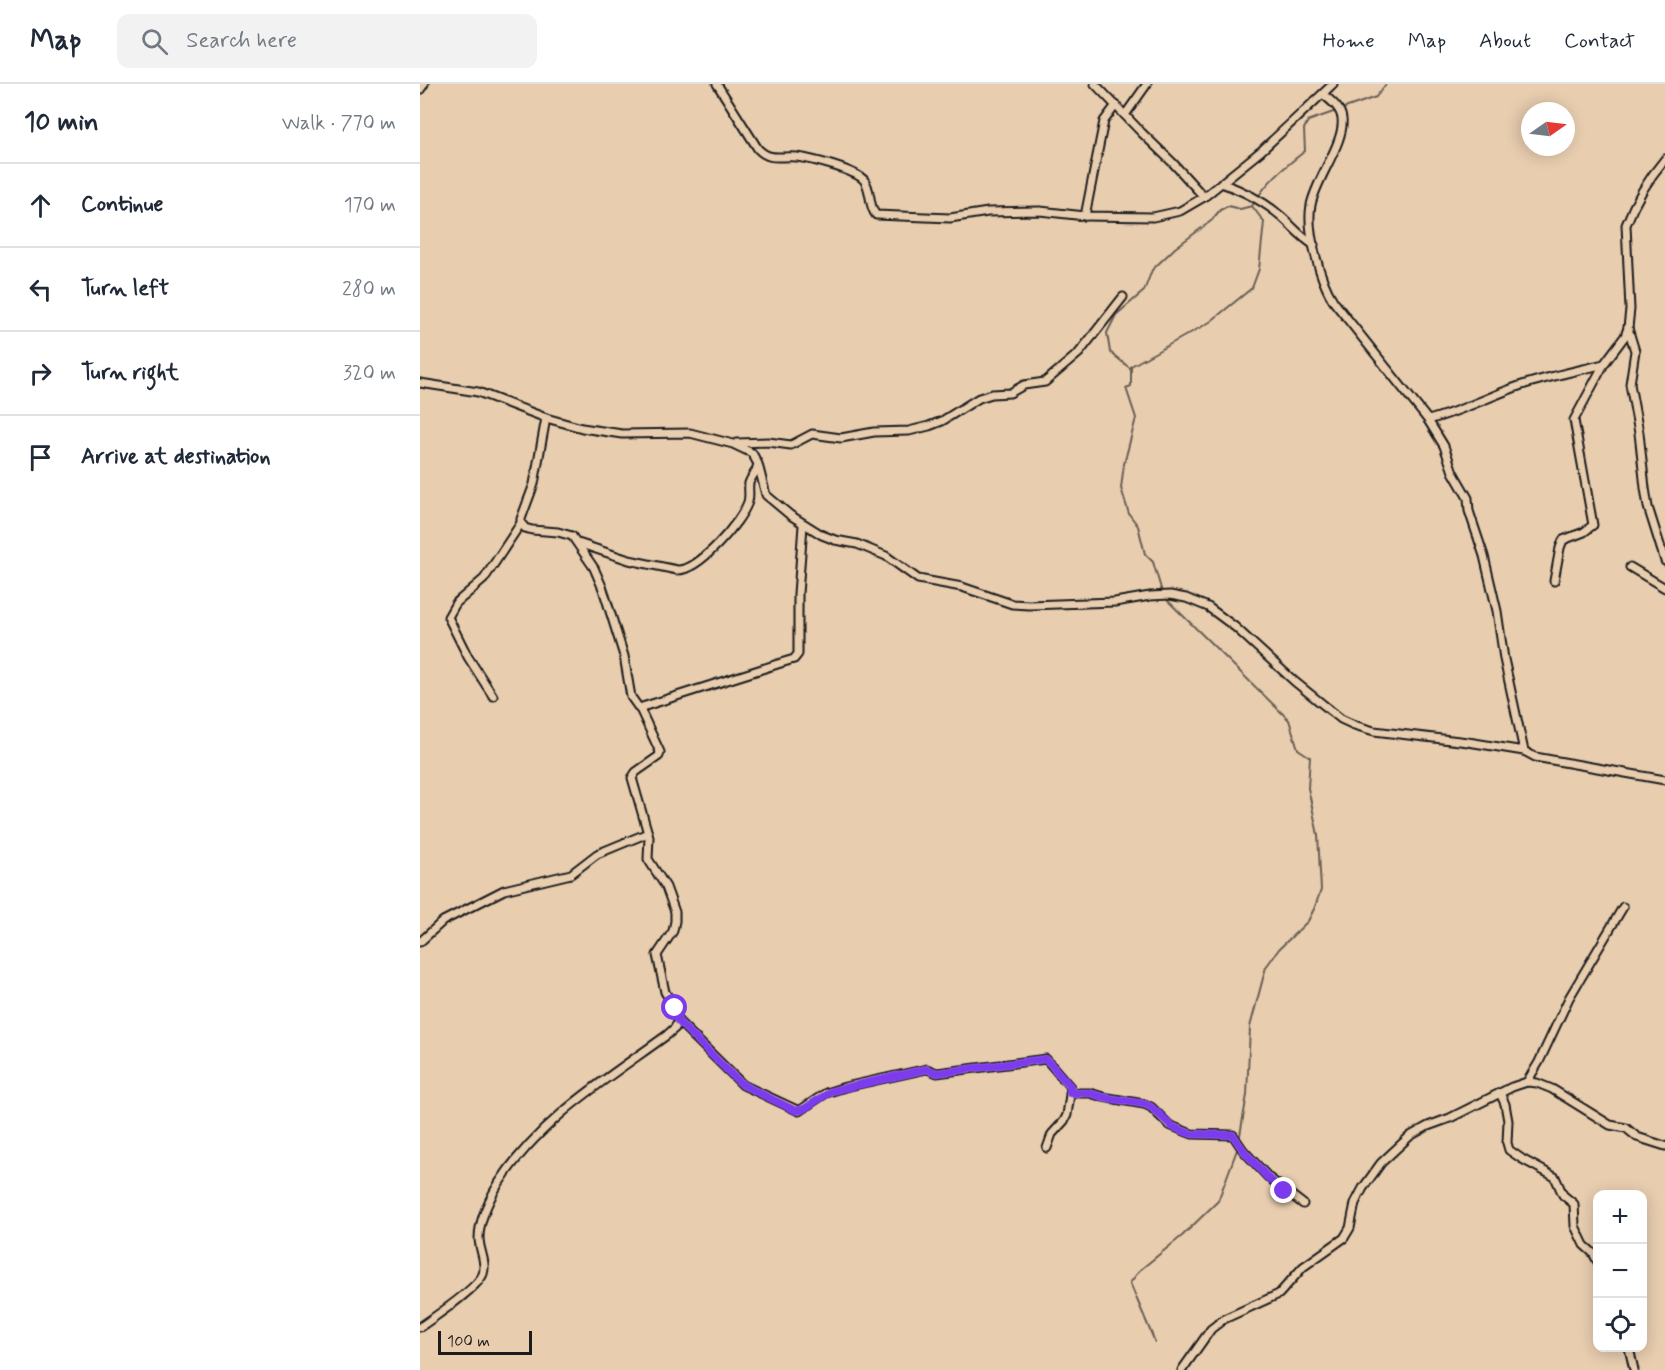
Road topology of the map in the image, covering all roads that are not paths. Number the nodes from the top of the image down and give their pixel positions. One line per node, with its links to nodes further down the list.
1 (424, 84): 6 (street)
2 (717, 84): 13 (street)
3 (1095, 84): 8 (street)
4 (1147, 84): 9 (street)
5 (1333, 84): 7 (street)
6 (420, 90)
7 (1323, 94): 11 (street); 14 (street)
8 (1116, 105): 9 (street); 13 (street)
9 (1125, 115): 12 (street)
10 (1665, 159): 16 (street)
11 (1221, 183): 12 (street); 14 (street)
12 (1204, 197): 13 (street)
13 (1085, 216)
14 (1314, 245): 20 (street)
15 (1123, 297): 21 (street)
16 (1628, 328): 17 (street); 26 (street)
17 (1604, 364): 20 (street); 28 (street)
18 (420, 383): 19 (street)
19 (546, 418): 21 (street); 23 (street)
20 (1428, 420): 32 (street)
21 (733, 444): 22 (street)
22 (758, 464): 24 (street); 25 (street)
23 (521, 524): 25 (street); 30 (street)
24 (803, 525): 31 (street); 32 (street)
25 (578, 543): 31 (street)
26 (1665, 561)
27 (1630, 567): 29 (street)
28 (1554, 581)
29 (1665, 588)
30 (493, 696)
31 (639, 708): 35 (street)
32 (1524, 751): 34 (street)
33 (1665, 771): 34 (street)
34 (1663, 779)
35 (648, 833): 37 (street); 38 (street)
36 (1623, 907): 39 (street)
37 (420, 942)
38 (678, 1021): 40 (street); 46 (street)
39 (1527, 1082): 41 (street); 42 (street)
40 (1070, 1093): 43 (street); 44 (street)
41 (1500, 1093): 45 (street); 48 (street)
42 (1665, 1146)
43 (1047, 1148)
44 (1303, 1204)
45 (1593, 1253)
46 (420, 1327)
47 (1630, 1352): 49 (street)
48 (1182, 1370)
49 (1634, 1370)

